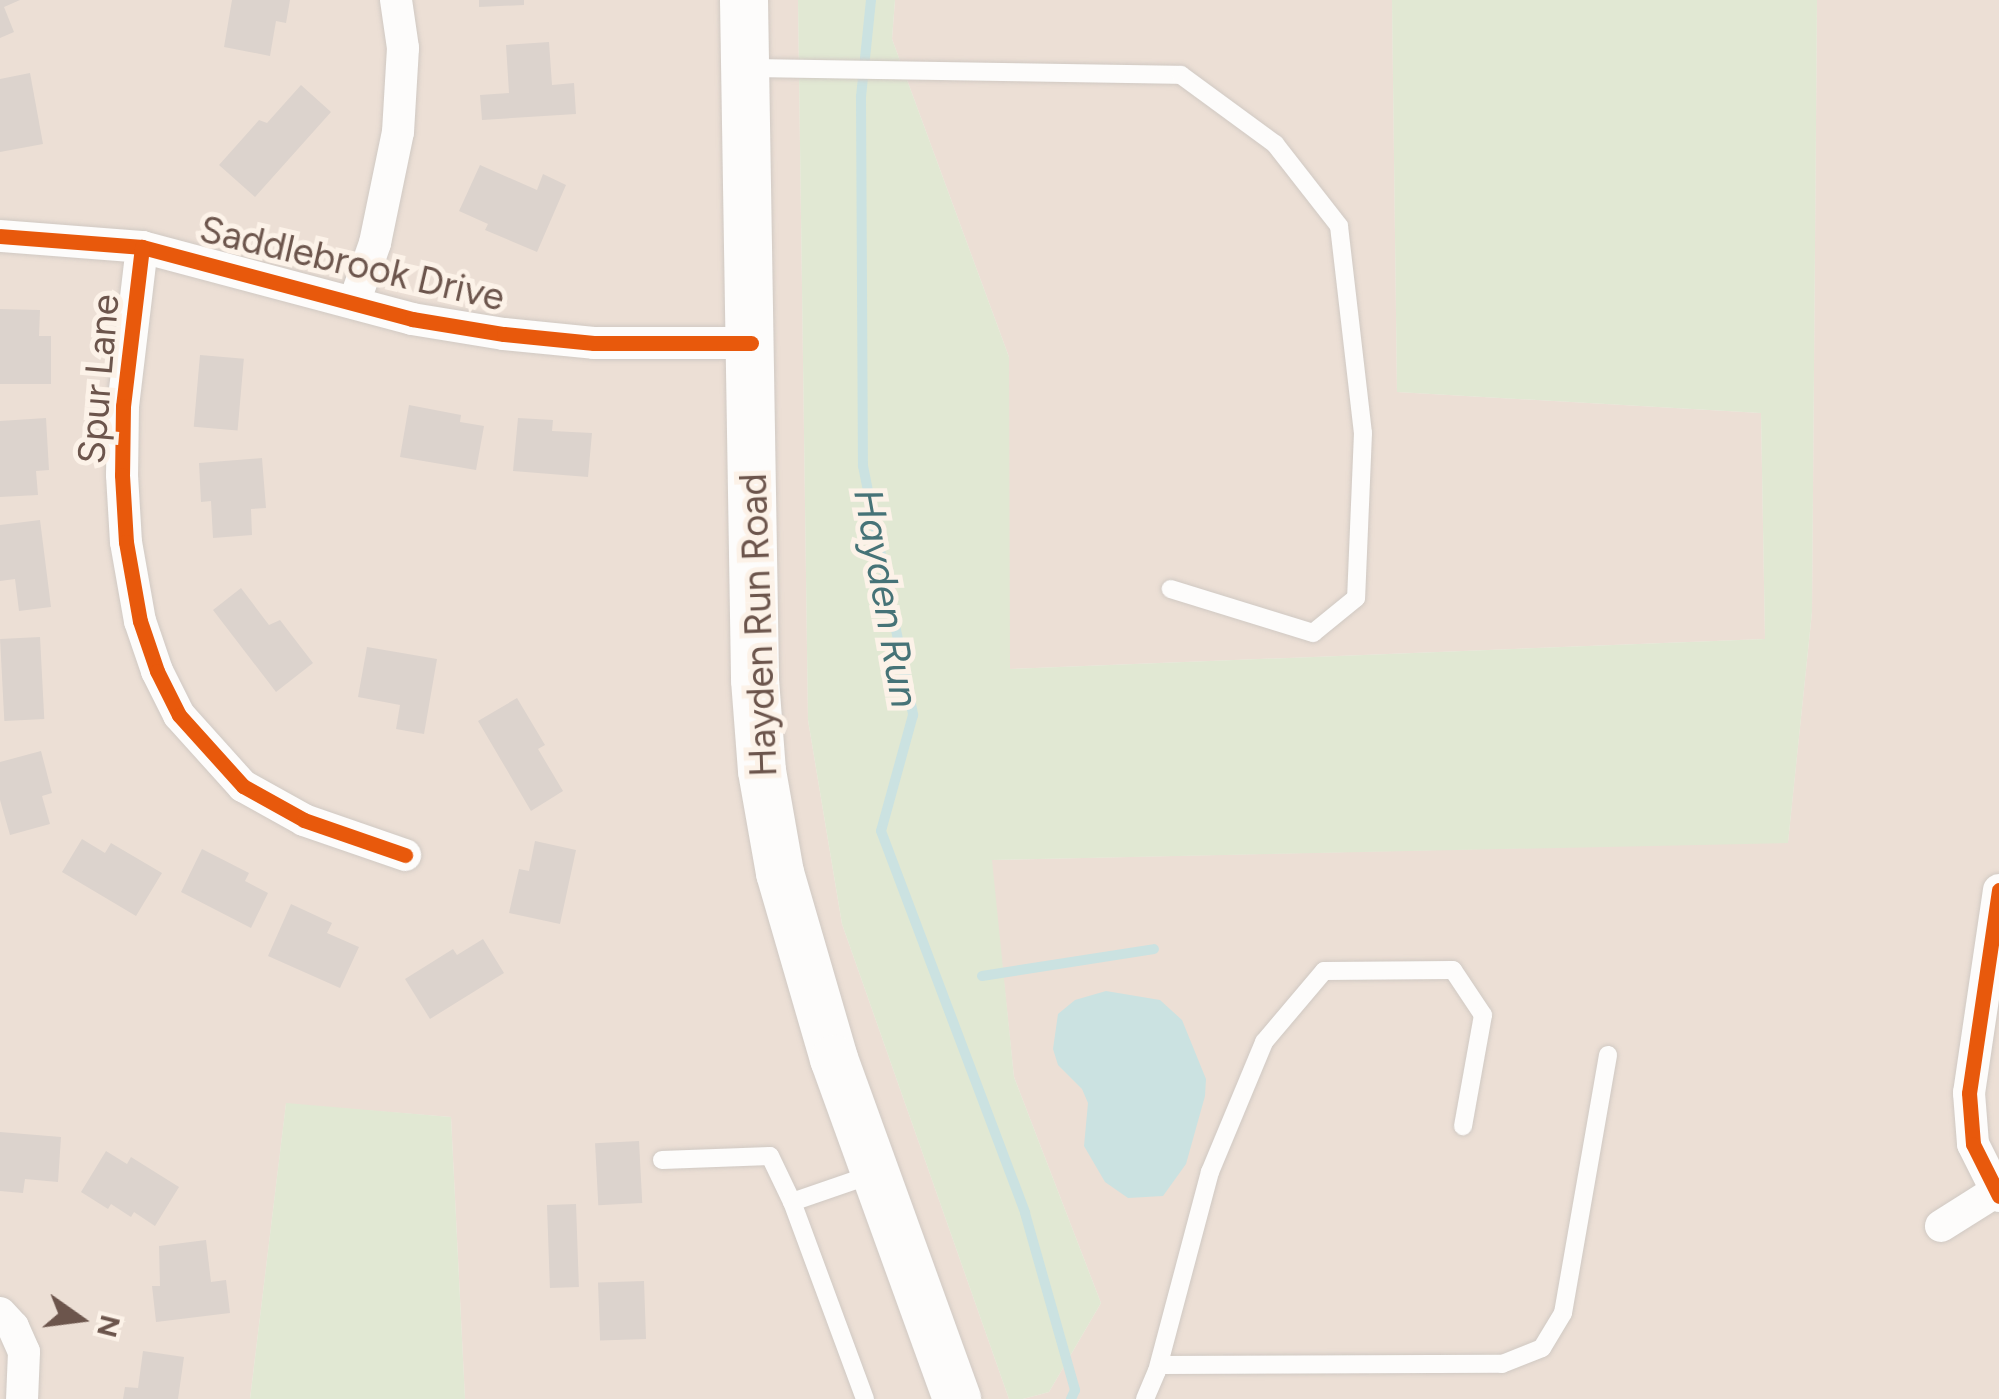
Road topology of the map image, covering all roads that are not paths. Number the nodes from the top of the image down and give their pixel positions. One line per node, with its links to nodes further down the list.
1 (396, 0): 6 (street)
2 (744, 0): 3 (main road, Hayden Run Road)
3 (746, 68): 7 (main road, Hayden Run Road); 8 (lane)
4 (0, 236): 5 (street, Saddlebrook Drive)
5 (142, 247): 6 (street, Saddlebrook Drive); 9 (street, Spur Lane)
6 (354, 303): 7 (street, Saddlebrook Drive)
7 (751, 343): 14 (main road, Hayden Run Road)
8 (1170, 589)
9 (405, 855)
10 (1999, 890): 15 (street)
11 (1608, 1055): 19 (lane)
12 (1464, 1126): 19 (lane)
13 (662, 1160): 16 (lane)
14 (876, 1173): 16 (lane); 22 (main road, Hayden Run Road)
15 (1997, 1194): 17 (street)
16 (792, 1202): 21 (lane)
17 (1941, 1226)
18 (6, 1320): 20 (street)
19 (1159, 1366): 23 (lane)
20 (22, 1399)
21 (865, 1399)
22 (956, 1399)
23 (1145, 1399)

